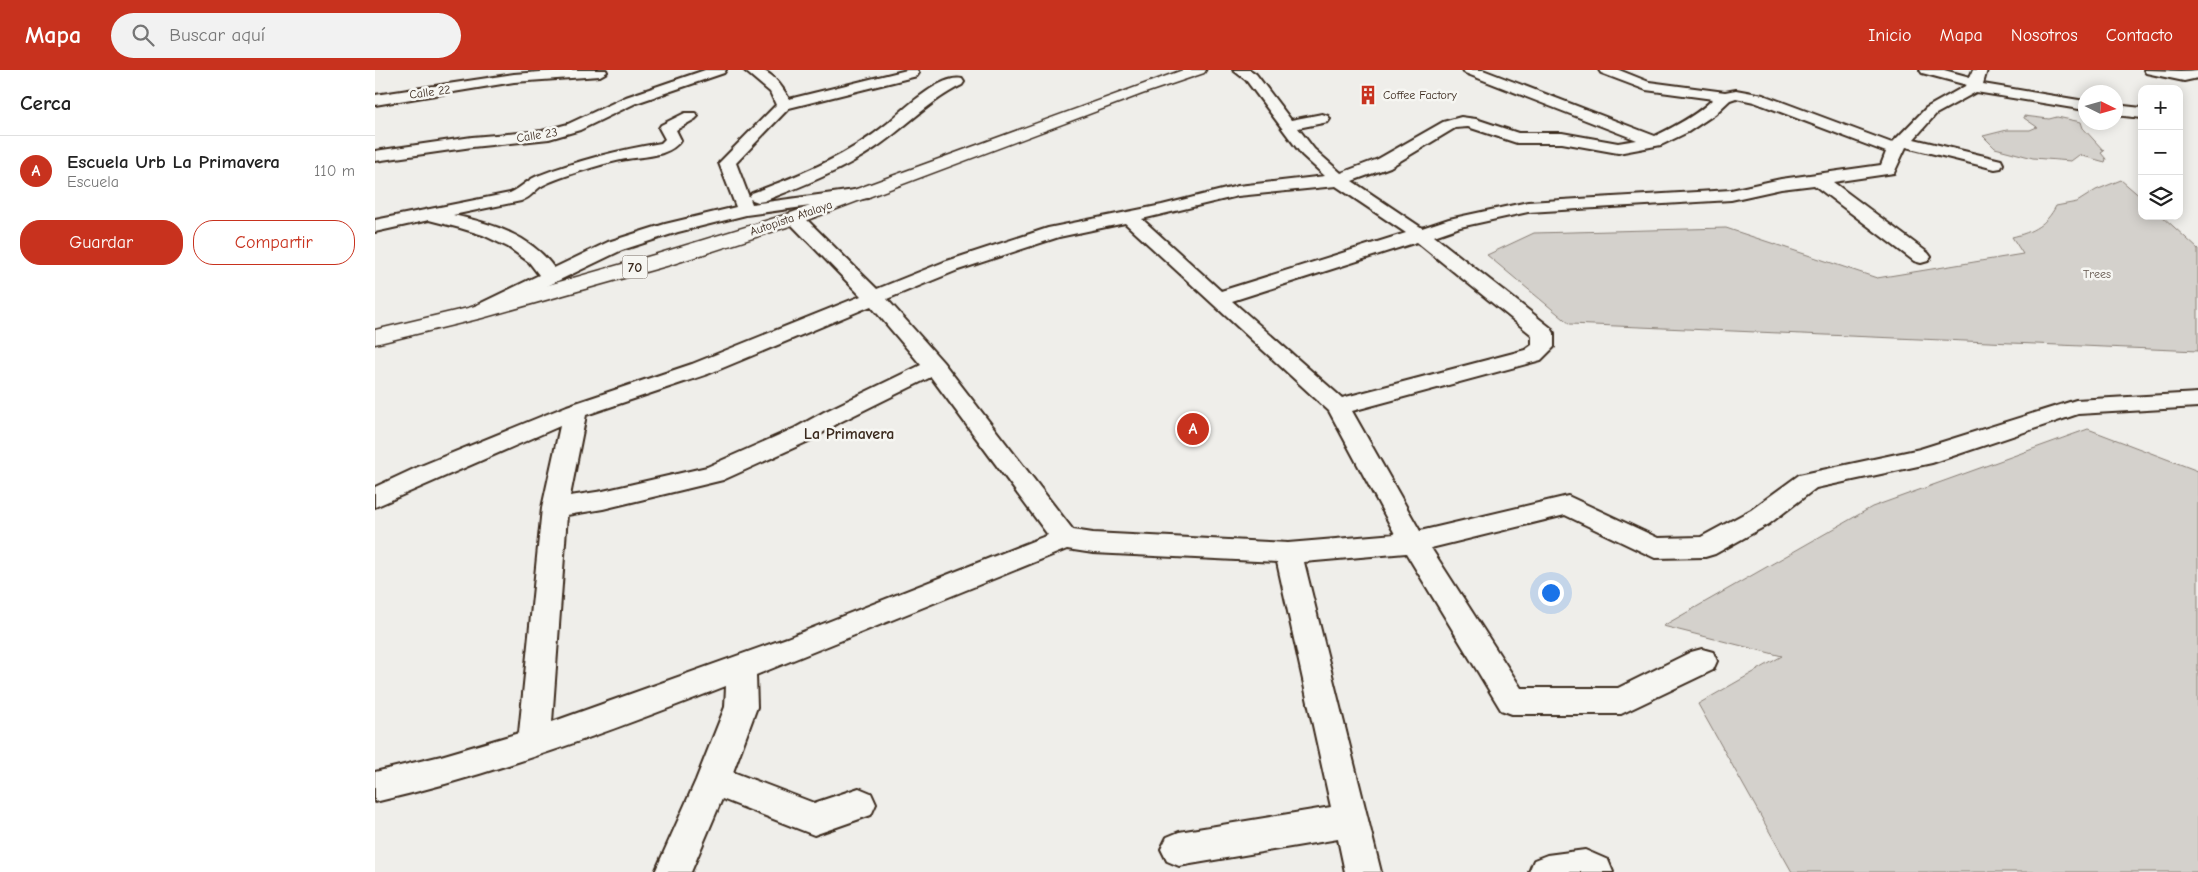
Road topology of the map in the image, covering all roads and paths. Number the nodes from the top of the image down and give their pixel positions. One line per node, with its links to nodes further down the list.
1 (719, 70): 26 (street, Calle 23)
2 (751, 70): 18 (street)
3 (1240, 70): 23 (street)
4 (1470, 70): 24 (street)
5 (1606, 70): 15 (street)
6 (1927, 70): 13 (street)
7 (2151, 70): 12 (street)
8 (1186, 71): 30 (main road, Autopista Atalaya / 70)
9 (600, 72): 11 (street, Calle 22)
10 (912, 73): 18 (street)
11 (518, 74): 16 (street, Calle 22)
12 (2198, 74)
13 (1976, 80): 17 (street); 25 (street)
14 (957, 82): 31 (street)
15 (1725, 96): 24 (street); 25 (street)
16 (375, 100)
17 (2078, 103)
18 (784, 105): 31 (street)
19 (2123, 111): 20 (street)
20 (2138, 113)
21 (690, 116): 32 (street)
22 (1322, 120): 23 (street)
23 (1287, 125): 28 (street)
24 (1655, 142): 28 (street)
25 (1899, 146): 27 (street); 29 (street)
26 (375, 156)
27 (1995, 164)
28 (1339, 180): 33 (street); 36 (street)
29 (1819, 180): 36 (street); 37 (street)
30 (862, 194): 31 (street); 34 (main road, Autopista Atalaya / 70)
31 (744, 206): 38 (street)
32 (427, 216): 35 (street); 38 (street)
33 (1129, 217): 39 (street); 40 (street)
34 (795, 218): 39 (street); 41 (main road, Autopista Atalaya / 70)
35 (375, 226)
36 (1419, 234): 40 (street); 45 (street)
37 (1921, 257)
38 (550, 277): 41 (street)
39 (873, 297): 43 (street); 46 (street)
40 (1217, 299): 45 (street)
41 (474, 314): 42 (main road, Autopista Atalaya / 70)
42 (375, 337)
43 (935, 366): 48 (street); 49 (street)
44 (2198, 400): 50 (street)
45 (1339, 406): 50 (street)
46 (575, 410): 47 (street); 48 (street)
47 (375, 498)
48 (555, 508): 54 (street)
49 (1065, 539): 51 (street); 53 (street)
50 (1413, 542): 51 (street); 52 (street)
51 (1289, 553): 58 (street)
52 (1702, 661)
53 (740, 670): 54 (street); 55 (street)
54 (534, 743): 56 (street)
55 (713, 780): 57 (street); 60 (street)
56 (375, 787)
57 (859, 804)
58 (1352, 820): 59 (street); 61 (street)
59 (1179, 849)
60 (673, 872)
61 (1363, 872)
62 (1547, 872): 63 (street)
63 (1595, 872)

